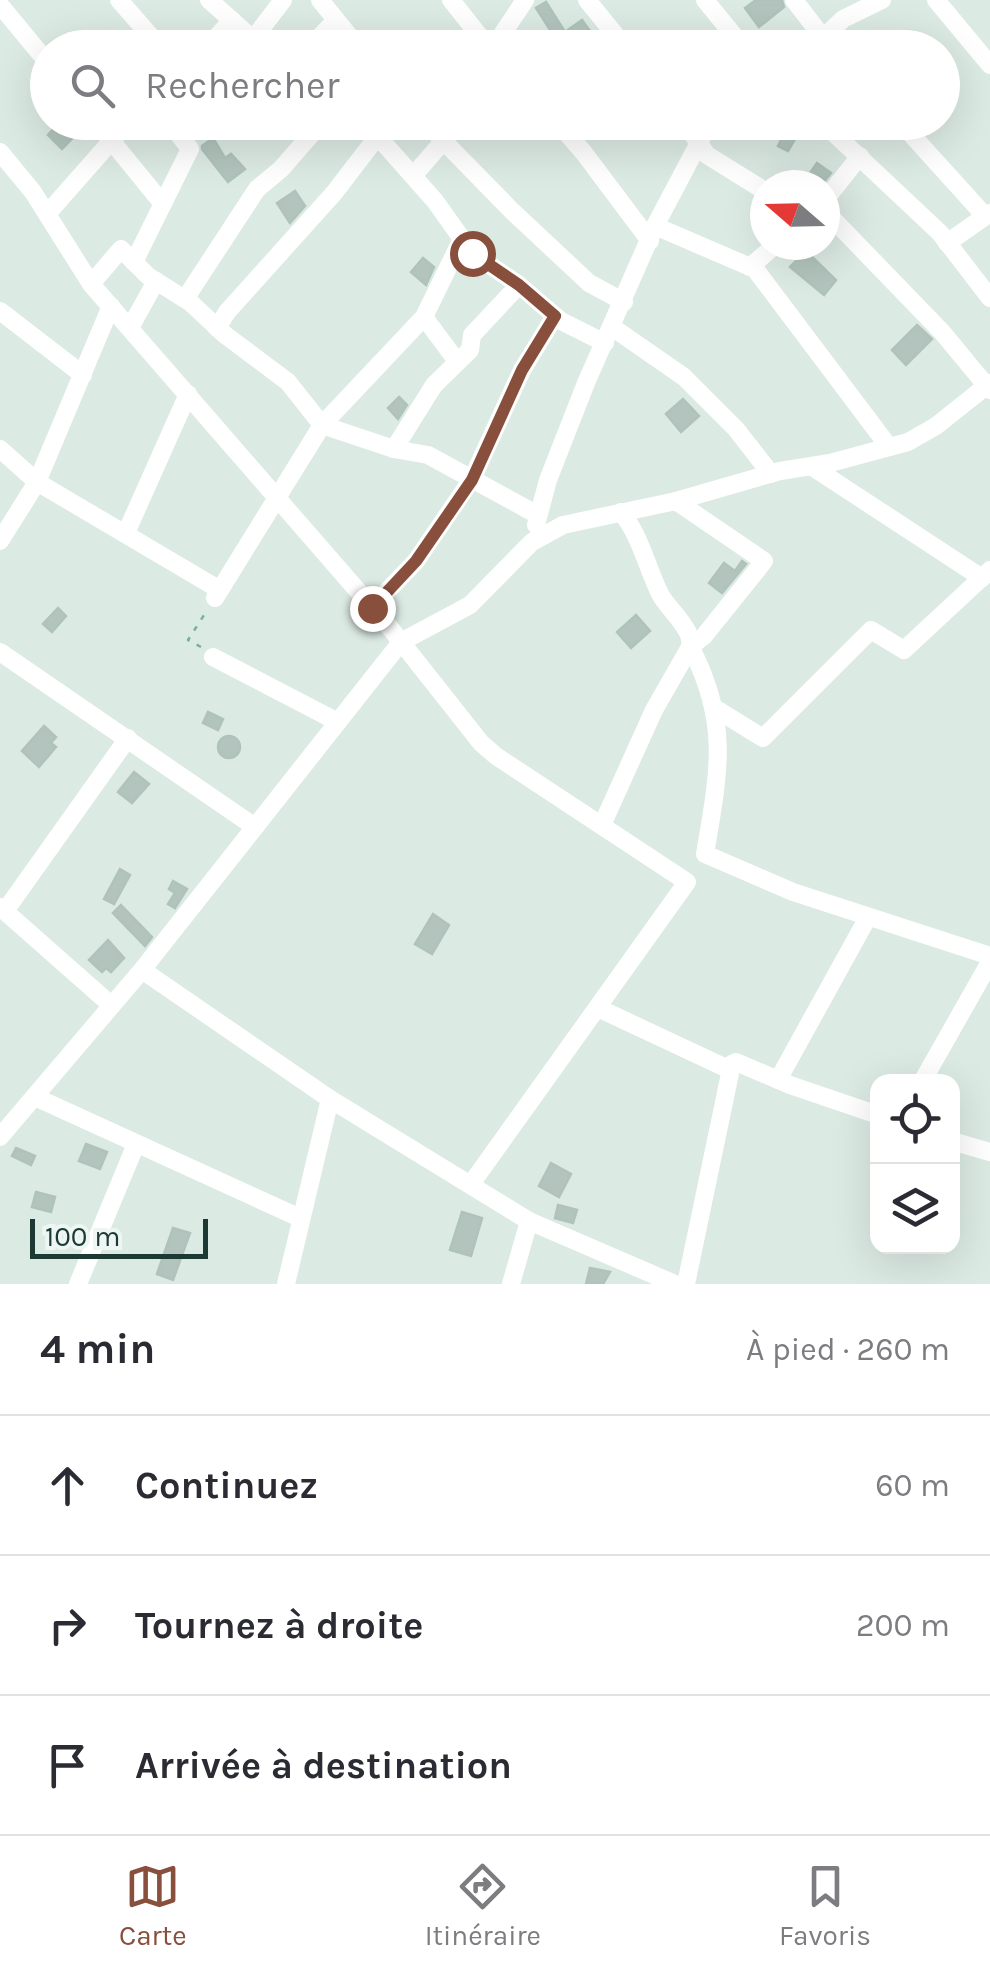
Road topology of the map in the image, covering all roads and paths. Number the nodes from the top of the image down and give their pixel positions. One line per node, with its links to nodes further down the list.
1 (120, 0): 14 (street)
2 (209, 0): 13 (street)
3 (283, 0): 17 (street)
4 (452, 0): 20 (street)
5 (525, 0): 21 (street)
6 (587, 0): 22 (street)
7 (704, 0): 23 (street)
8 (794, 0): 24 (street)
9 (882, 0): 25 (street)
10 (936, 0): 27 (street)
11 (0, 5): 26 (street)
12 (332, 8): 18 (street); 19 (street)
13 (232, 20): 15 (street); 16 (street)
14 (146, 30)
15 (223, 30)
16 (242, 30)
17 (265, 30)
18 (319, 30)
19 (347, 30)
20 (476, 30)
21 (504, 30)
22 (611, 30)
23 (729, 30)
24 (812, 30)
25 (833, 30)
26 (30, 41)
27 (990, 65)
28 (183, 140): 45 (street)
29 (306, 140): 59 (street)
30 (365, 140): 66 (street)
31 (380, 140): 42 (street)
32 (574, 140): 49 (street)
33 (698, 140): 39 (street)
34 (701, 140): 39 (street)
35 (842, 140): 41 (street)
36 (917, 140): 47 (street)
37 (111, 142): 45 (street); 46 (street)
38 (443, 142): 42 (street); 60 (street)
39 (700, 143): 43 (street); 49 (street)
40 (0, 152): 46 (street)
41 (860, 156): 44 (street); 51 (street)
42 (413, 176): 50 (street)
43 (750, 181)
44 (840, 181)
45 (162, 204): 53 (street)
46 (47, 214): 56 (street)
47 (988, 214): 51 (street)
48 (840, 226): 70 (street)
49 (653, 234): 54 (street); 60 (street)
50 (462, 239): 57 (street); 64 (street)
51 (947, 243): 58 (street)
52 (758, 260): 54 (street)
53 (134, 262): 55 (street); 56 (street)
54 (750, 267): 73 (street)
55 (156, 282): 59 (street); 65 (street)
56 (91, 284): 61 (street)
57 (519, 285): 63 (street); 68 (street)
58 (990, 298)
59 (186, 299): 66 (street)
60 (624, 302): 67 (street)
61 (111, 306): 65 (street); 69 (street)
62 (0, 311): 69 (street)
63 (555, 316): 67 (street); 78 (street)
64 (424, 317): 68 (street); 72 (street)
65 (130, 328): 71 (street)
66 (217, 328): 72 (street)
67 (608, 335): 77 (street); 83 (street)
68 (456, 360): 75 (street)
69 (83, 375): 79 (street)
70 (988, 386): 73 (street)
71 (188, 394): 80 (street); 84 (street)
72 (322, 425): 75 (street); 80 (street)
73 (890, 447): 76 (street)
74 (0, 449): 79 (street)
75 (394, 449): 78 (street)
76 (811, 466): 77 (street); 87 (street)
77 (771, 474): 81 (street)
78 (472, 480): 83 (street); 89 (street)
79 (37, 482): 84 (street); 85 (street)
80 (276, 494): 88 (street); 89 (street)
81 (676, 501): 82 (street); 91 (street)
82 (621, 512): 86 (street); 91 (street)
83 (538, 516): 86 (street)
84 (126, 533): 88 (street)
85 (0, 541)
86 (532, 542): 90 (street)
87 (986, 574): 94 (street)
88 (218, 594): 93 (path)
89 (372, 608): 90 (street)
90 (401, 642): 95 (street); 97 (street)
91 (690, 647): 94 (street); 97 (street)
92 (0, 652): 96 (street)
93 (213, 657): 95 (street)
94 (716, 709): 100 (street)
95 (338, 722): 98 (street)
96 (128, 738): 98 (street); 99 (street)
97 (602, 825): 104 (street)
98 (255, 826): 102 (street)
99 (2, 909): 103 (street)
100 (868, 917): 101 (street); 107 (street)
101 (990, 959): 106 (street)
102 (142, 970): 103 (street); 109 (street)
103 (110, 1004): 108 (street)
104 (598, 1008): 105 (street); 115 (street)
105 (732, 1064): 107 (street); 122 (street)
106 (926, 1074)
107 (778, 1080): 110 (street)
108 (35, 1097): 111 (street); 113 (street)
109 (330, 1099): 115 (street); 116 (street)
110 (870, 1112)
111 (0, 1138)
112 (960, 1143): 114 (street)
113 (136, 1144): 116 (street); 118 (street)
114 (990, 1152)
115 (471, 1184): 117 (street)
116 (300, 1218): 119 (street)
117 (529, 1221): 120 (street); 121 (street)
118 (78, 1284)
119 (286, 1284)
120 (511, 1284)
121 (676, 1284)
122 (686, 1284)

